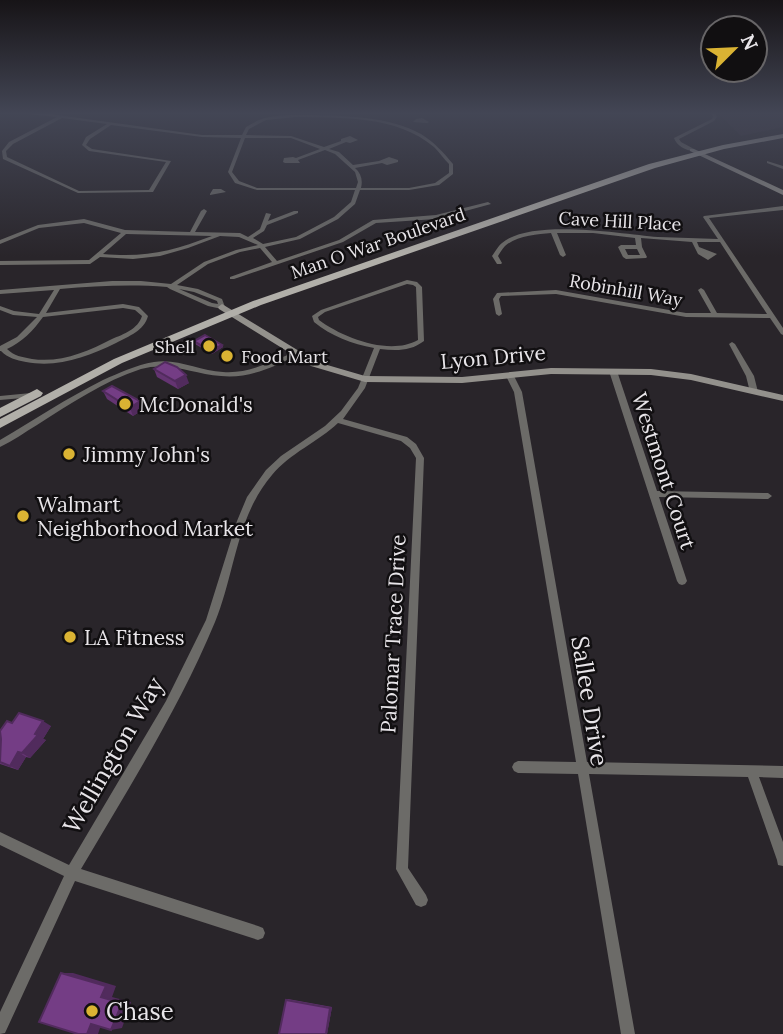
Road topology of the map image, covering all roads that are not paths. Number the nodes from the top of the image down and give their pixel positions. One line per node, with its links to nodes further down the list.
1 (12, 161): 2 (street)
2 (169, 161)
3 (232, 161): 12 (street)
4 (344, 161): 10 (street)
5 (450, 161): 13 (street)
6 (659, 161): 45 (main road, Man O War Boulevard)
7 (715, 161): 15 (street)
8 (382, 162): 10 (street)
9 (769, 162): 11 (street)
10 (351, 166): 13 (street)
11 (783, 168)
12 (241, 184): 13 (street); 14 (street)
13 (358, 188): 31 (street)
14 (223, 191)
15 (783, 193)
16 (488, 204): 36 (street)
17 (783, 208): 29 (street)
18 (204, 211): 24 (street)
19 (296, 212): 21 (street)
20 (268, 214): 21 (street)
21 (264, 224): 27 (street)
22 (553, 231): 26 (street, Cave Hill Place); 35 (street); 37 (street, Cave Hill Place)
23 (125, 232): 24 (street); 30 (street); 34 (street)
24 (192, 233): 25 (street)
25 (224, 233): 27 (street); 34 (street)
26 (638, 236): 28 (street, Cave Hill Place); 32 (street)
27 (250, 238): 31 (street)
28 (694, 239): 29 (street, Cave Hill Place); 33 (street)
29 (719, 241): 49 (street)
30 (0, 243)
31 (261, 246): 36 (street); 40 (street)
32 (639, 247)
33 (697, 248)
34 (100, 255): 38 (street)
35 (563, 255)
36 (276, 263): 39 (street)
37 (499, 263)
38 (0, 264)
39 (232, 278)
40 (170, 287): 41 (street, Lyon Drive); 45 (street, Lyon Drive)
41 (57, 289): 43 (street, Lyon Drive); 46 (street)
42 (701, 290): 48 (street)
43 (0, 292)
44 (0, 307): 46 (street)
45 (227, 310): 54 (street, Lyon Drive); 59 (main road, Man O War Boulevard); 64 (main road, Man O War Boulevard)
46 (43, 314): 53 (street); 53 (street)
47 (499, 314): 48 (street, Robinhill Way)
48 (715, 315): 49 (street, Robinhill Way)
49 (771, 316): 50 (street)
50 (783, 333)
51 (732, 344): 58 (street)
52 (378, 347): 52 (street); 57 (street, Wellington Way)
53 (1, 348)
54 (295, 354): 57 (street, Lyon Drive); 65 (street)
55 (613, 371): 56 (street, Lyon Drive); 58 (street, Lyon Drive); 66 (street, Westmont Court)
56 (510, 376): 57 (street, Lyon Drive); 70 (street, Sallee Drive)
57 (365, 379): 63 (street, Wellington Way)
58 (754, 393): 61 (street, Lyon Drive)
59 (32, 395): 60 (street); 62 (main road, Man O War Boulevard)
60 (0, 398): 62 (street)
61 (783, 398)
62 (2, 411)
63 (338, 420): 75 (street, Wellington Way); 76 (street, Palomar Trace Drive)
64 (0, 424)
65 (0, 444)
66 (654, 494): 67 (street); 68 (street, Westmont Court)
67 (768, 496)
68 (682, 581)
69 (518, 767): 70 (street)
70 (580, 769): 72 (street); 79 (street, Sallee Drive)
71 (783, 772): 72 (street)
72 (752, 773): 74 (street)
73 (0, 838): 75 (street)
74 (783, 860)
75 (72, 873): 77 (street); 78 (street, Wellington Way)
76 (421, 900)
77 (258, 933)
78 (0, 1028)
79 (628, 1034)

